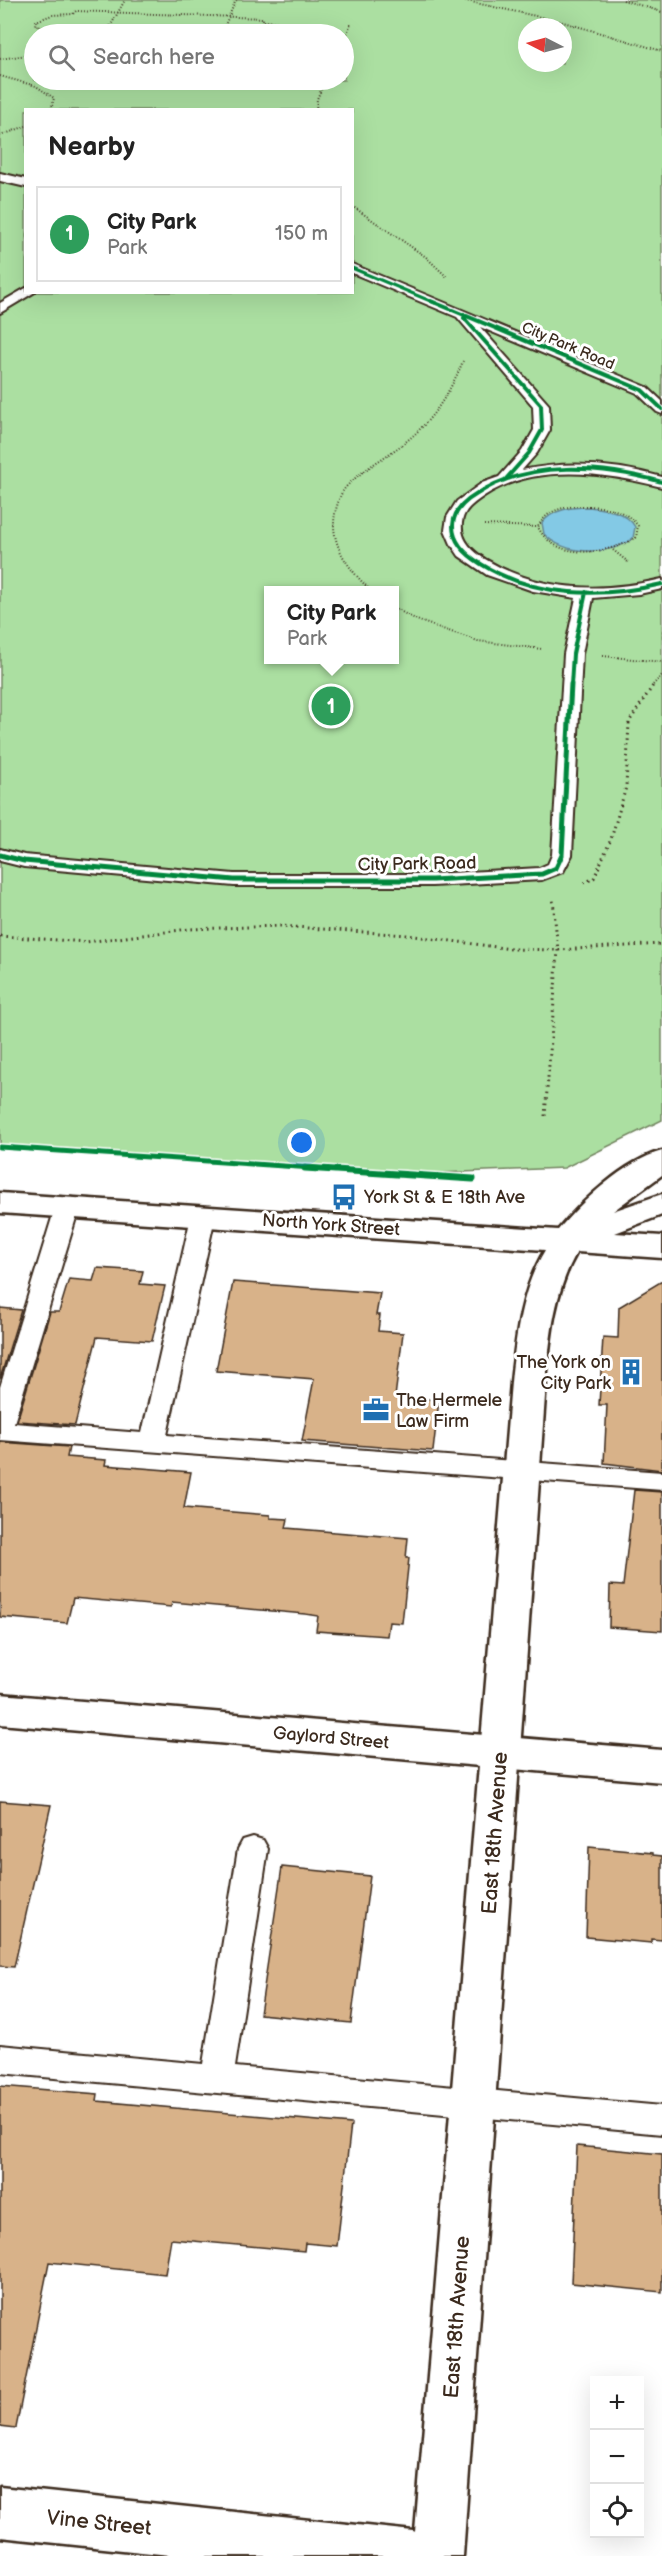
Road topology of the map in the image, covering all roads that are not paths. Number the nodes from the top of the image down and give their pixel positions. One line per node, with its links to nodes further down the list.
1 (0, 177): 2 (lane)
2 (24, 183)
3 (354, 269): 6 (lane, City Park Road)
4 (25, 294): 5 (lane)
5 (0, 309)
6 (460, 314): 7 (lane, City Park Road); 8 (lane, City Park Road)
7 (662, 409)
8 (506, 480): 9 (lane); 11 (lane)
9 (662, 482)
10 (662, 584): 11 (lane)
11 (586, 592): 12 (lane, City Park Road)
12 (0, 855)
13 (662, 1161): 18 (main road, East 18th Avenue)
14 (0, 1203): 16 (main road, North York Street)
15 (662, 1204): 18 (main road)
16 (66, 1208): 17 (main road, North York Street); 20 (lane)
17 (203, 1217): 18 (main road, North York Street); 21 (lane)
18 (567, 1241): 19 (main road, North York Street); 22 (main road, East 18th Avenue)
19 (662, 1247)
20 (0, 1430): 21 (lane)
21 (152, 1443): 22 (lane)
22 (522, 1470): 23 (lane); 25 (main road, East 18th Avenue)
23 (662, 1481)
24 (0, 1709): 25 (main road, Gaylord Street)
25 (501, 1754): 26 (main road, Gaylord Street); 30 (main road, East 18th Avenue)
26 (662, 1766)
27 (253, 1849): 29 (lane)
28 (0, 2059): 29 (lane)
29 (217, 2079): 30 (lane)
30 (473, 2104): 31 (lane); 34 (main road, East 18th Avenue)
31 (662, 2121)
32 (0, 2512): 33 (main road, Vine Street)
33 (413, 2556)
34 (438, 2556)

